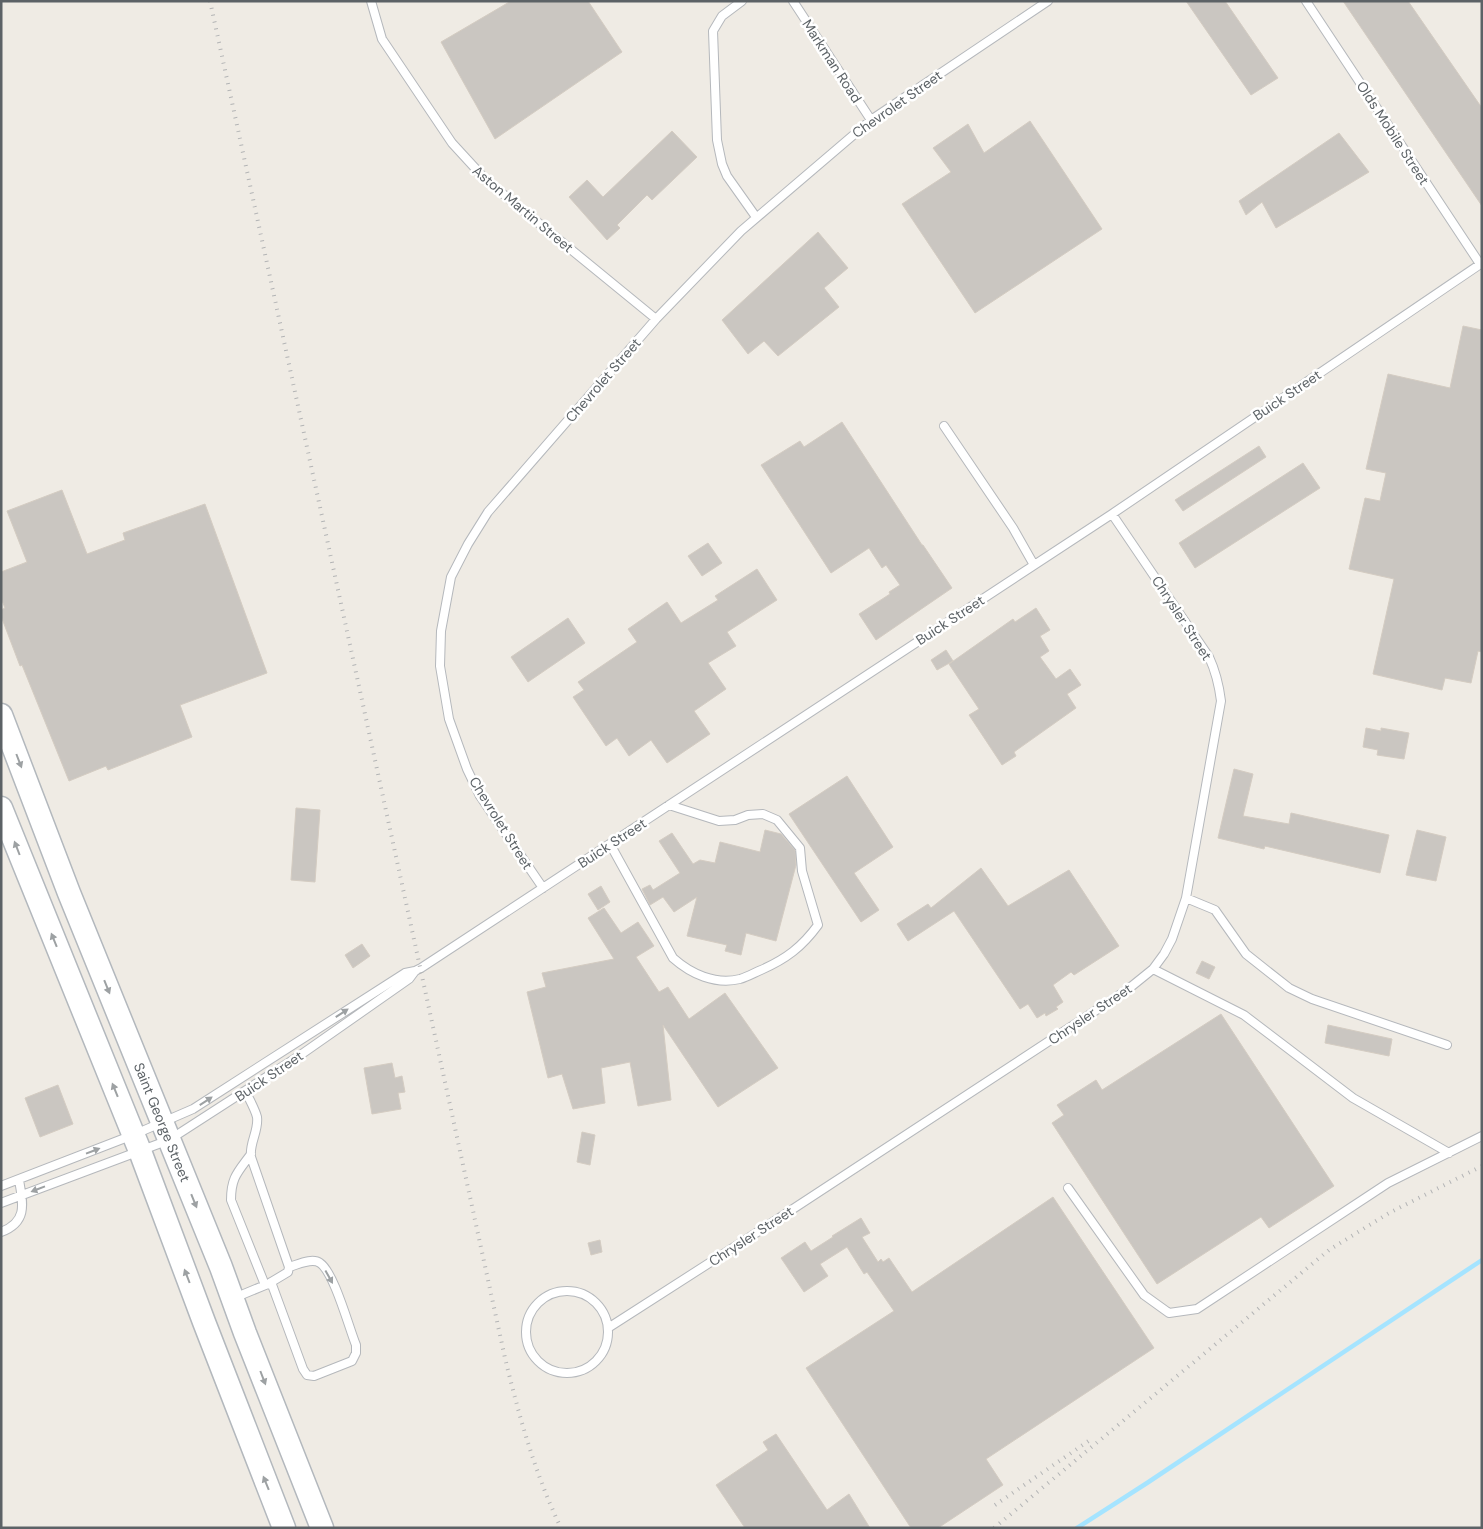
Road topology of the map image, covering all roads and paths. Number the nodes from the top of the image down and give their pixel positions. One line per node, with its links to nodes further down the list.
1 (371, 1): 9 (lane, Aston Martin Street)
2 (742, 1): 7 (lane)
3 (793, 1): 6 (lane, Markman Road)
4 (1048, 1): 6 (lane, Chevrolet Street)
5 (1306, 1): 8 (lane, Olds Mobile Street)
6 (871, 120): 7 (lane, Chevrolet Street)
7 (756, 218): 9 (lane, Chevrolet Street)
8 (1481, 263): 11 (lane, Buick Street)
9 (656, 319): 17 (lane, Chevrolet Street)
10 (944, 426): 12 (lane)
11 (1112, 514): 12 (lane, Buick Street); 18 (lane, Chrysler Street)
12 (1034, 565): 14 (lane, Buick Street)
13 (1, 716): 23 (main road, Saint George Street, one-way to 23)
14 (669, 805): 16 (lane, Buick Street); 16 (lane)
15 (1, 808): 25 (main road, one-way to 15)
16 (610, 844): 17 (lane, Buick Street)
17 (543, 888): 20 (lane, Buick Street)
18 (1186, 898): 19 (lane, Chrysler Street); 21 (lane)
19 (1153, 969): 26 (lane); 37 (lane, Chrysler Street)
20 (415, 971): 22 (lane, Buick Street); 23 (lane, Buick Street, one-way to 20)
21 (1448, 1045)
22 (246, 1092): 23 (lane, Buick Street); 27 (lane)
23 (166, 1132): 25 (lane, Buick Street); 25 (lane, Buick Street); 36 (main road, Saint George Street, one-way to 36)
24 (1482, 1136): 26 (lane)
25 (137, 1143): 28 (lane, one-way to 25); 31 (lane, one-way to 31); 38 (main road, one-way to 25)
26 (1449, 1153): 30 (lane)
27 (251, 1154): 34 (lane); 35 (lane)
28 (19, 1180): 29 (lane); 31 (lane)
29 (1, 1186)
30 (1068, 1188)
31 (21, 1196): 32 (lane); 33 (lane)
32 (1, 1204)
33 (1, 1232)
34 (289, 1267): 35 (lane); 35 (lane, one-way to 35)
35 (268, 1283): 36 (lane)
36 (233, 1298): 39 (main road, Saint George Street, one-way to 39)
37 (608, 1328): 37 (lane)
38 (284, 1528)
39 (322, 1528)

